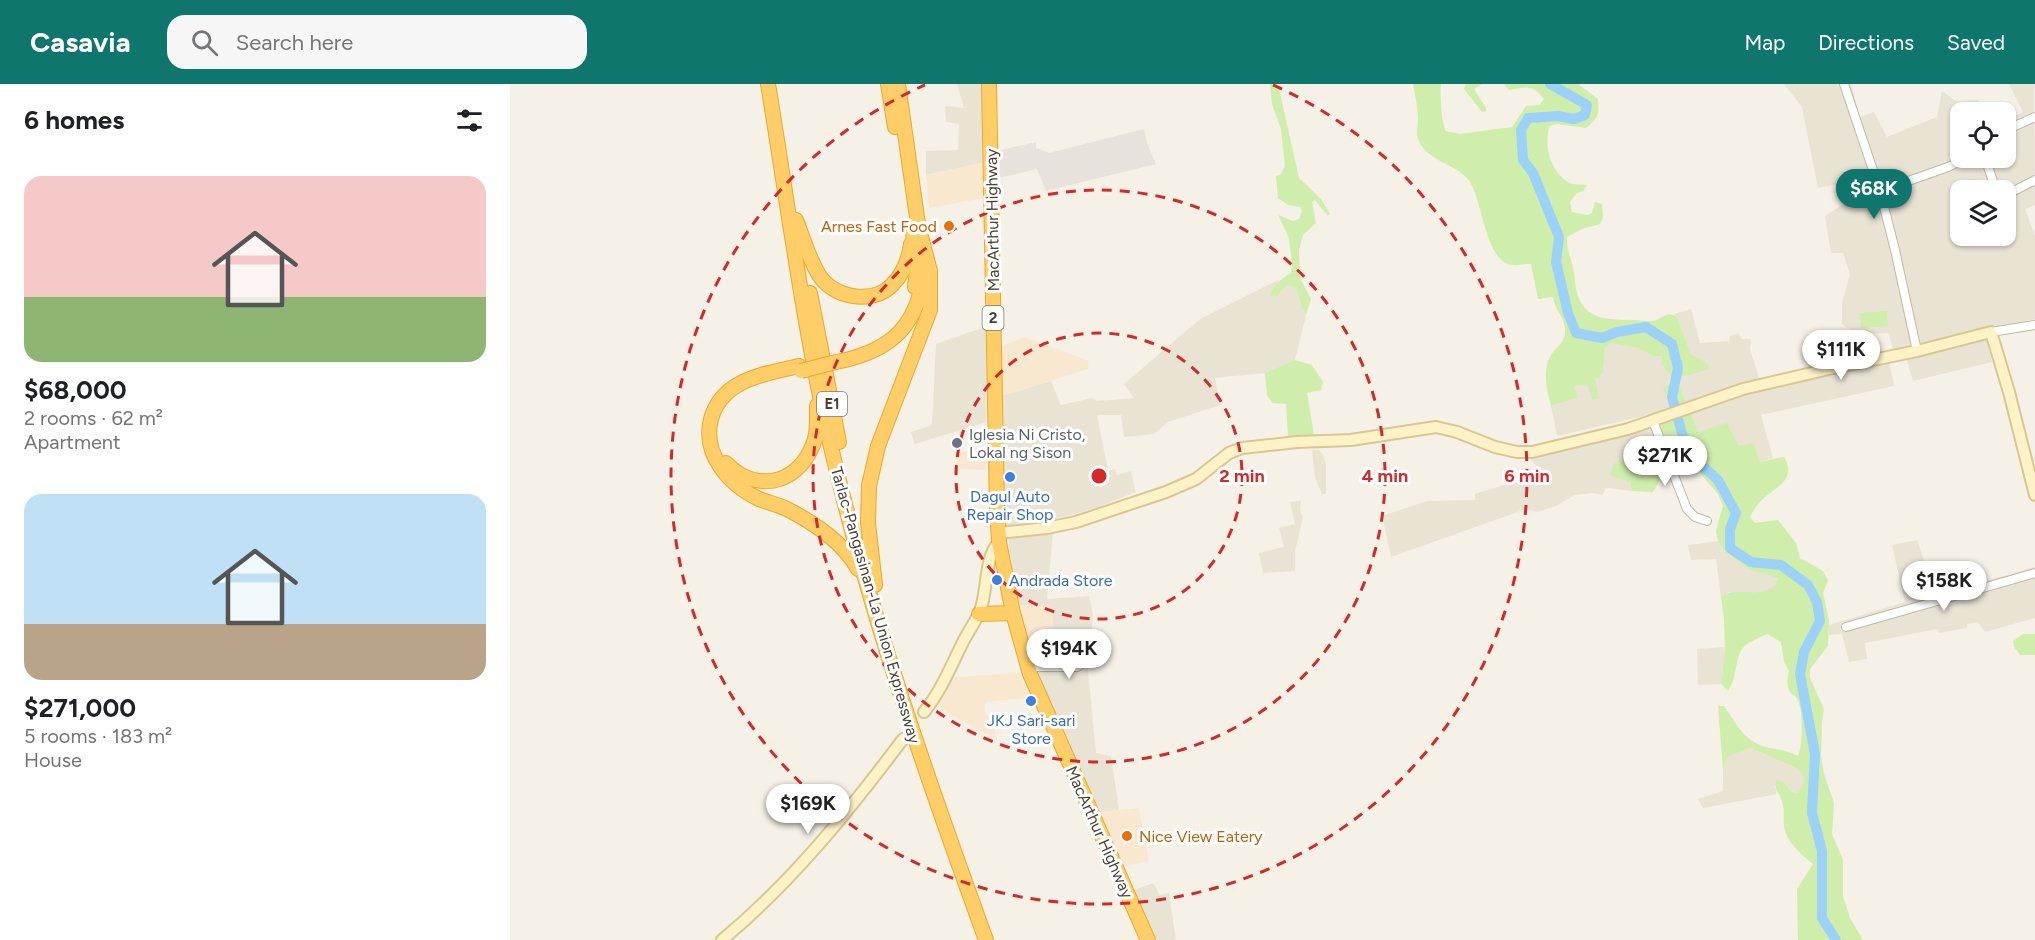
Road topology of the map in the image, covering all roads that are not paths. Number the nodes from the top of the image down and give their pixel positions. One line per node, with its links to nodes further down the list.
1 (768, 84): 18 (highway, Tarlac-Pangasinan-La Union Expressway / E1)
2 (775, 84): 13 (highway, Tarlac-Pangasinan-La Union Expressway / E1)
3 (888, 84): 14 (highway)
4 (898, 84): 14 (highway)
5 (989, 84): 22 (highway, MacArthur Highway / 2)
6 (1844, 84): 12 (street)
7 (2035, 117): 8 (street)
8 (2016, 126)
9 (1950, 166): 12 (street)
10 (2035, 180): 11 (street)
11 (2016, 190)
12 (1880, 191): 17 (street)
13 (796, 220): 14 (highway); 24 (highway, Tarlac-Pangasinan-La Union Expressway / E1)
14 (916, 229): 18 (highway); 24 (highway)
15 (2035, 324): 16 (street)
16 (1991, 332): 17 (street); 20 (street)
17 (1917, 351): 19 (street)
18 (804, 367): 18 (highway); 24 (highway, Tarlac-Pangasinan-La Union Expressway / E1); 24 (highway)
19 (1653, 421): 21 (street); 22 (street)
20 (2035, 495)
21 (1707, 521)
22 (999, 537): 25 (street); 26 (highway, MacArthur Highway / 2)
23 (2035, 573): 27 (street)
24 (871, 584): 35 (highway, Tarlac-Pangasinan-La Union Expressway / E1); 36 (highway, Tarlac-Pangasinan-La Union Expressway / E1)
25 (979, 614): 26 (highway); 32 (street)
26 (1013, 614): 30 (highway, MacArthur Highway / 2)
27 (1846, 627)
28 (1067, 643): 31 (street)
29 (1080, 656): 31 (street)
30 (1028, 667): 31 (street); 37 (highway, MacArthur Highway / 2)
31 (1067, 667)
32 (924, 712)
33 (903, 739): 34 (street)
34 (722, 940)
35 (986, 940)
36 (992, 940)
37 (1148, 940)

